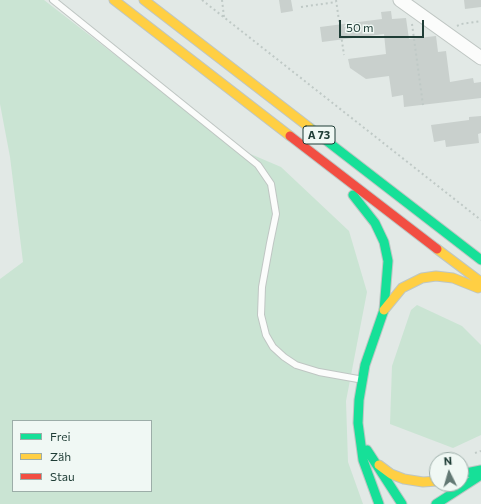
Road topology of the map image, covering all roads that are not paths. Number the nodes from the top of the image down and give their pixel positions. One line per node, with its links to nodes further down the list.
1 (53, 0): 11 (lane)
2 (114, 0): 6 (main road, A 73)
3 (144, 0): 7 (main road, A 73)
4 (405, 4): 5 (street)
5 (481, 58)
6 (331, 168): 8 (main road, A 73); 10 (main road)
7 (481, 260)
8 (481, 282)
9 (481, 289): 10 (main road)
10 (384, 310): 11 (main road)
11 (362, 380): 12 (main road)
12 (360, 439): 13 (main road); 18 (main road)
13 (377, 464): 17 (main road); 19 (main road)
14 (481, 470): 15 (main road)
15 (469, 472)
16 (481, 475): 20 (main road)
17 (429, 482)
18 (379, 504)
19 (402, 504)
20 (436, 504)

